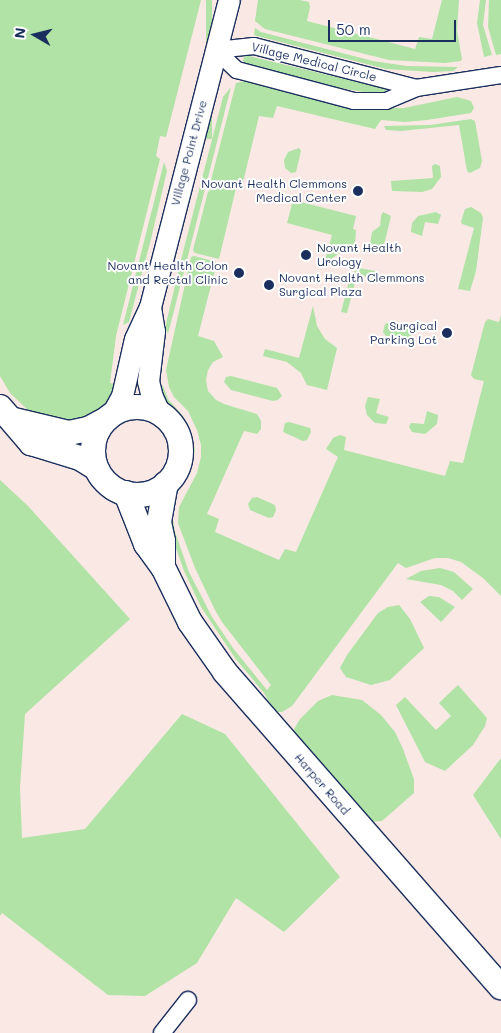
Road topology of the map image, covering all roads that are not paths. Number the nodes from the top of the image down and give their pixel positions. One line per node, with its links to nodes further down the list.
1 (229, 0): 2 (street, Village Point Drive)
2 (216, 50): 4 (street, Village Medical Circle); 4 (street, Village Medical Circle); 5 (street, Village Point Drive)
3 (501, 75): 4 (street, Village Medical Circle)
4 (416, 88)
5 (150, 307): 6 (street, Village Point Drive); 8 (street, Village Point Drive)
6 (159, 412): 8 (main road); 10 (main road)
7 (7, 414): 8 (main road); 9 (main road)
8 (110, 417): 9 (main road)
9 (96, 468): 11 (main road)
10 (166, 484): 11 (main road); 12 (main road, Harper Road)
11 (126, 493): 12 (main road, Harper Road)
12 (163, 566): 13 (main road, Harper Road)
13 (501, 987)
14 (188, 1000): 15 (street)
15 (162, 1033)

